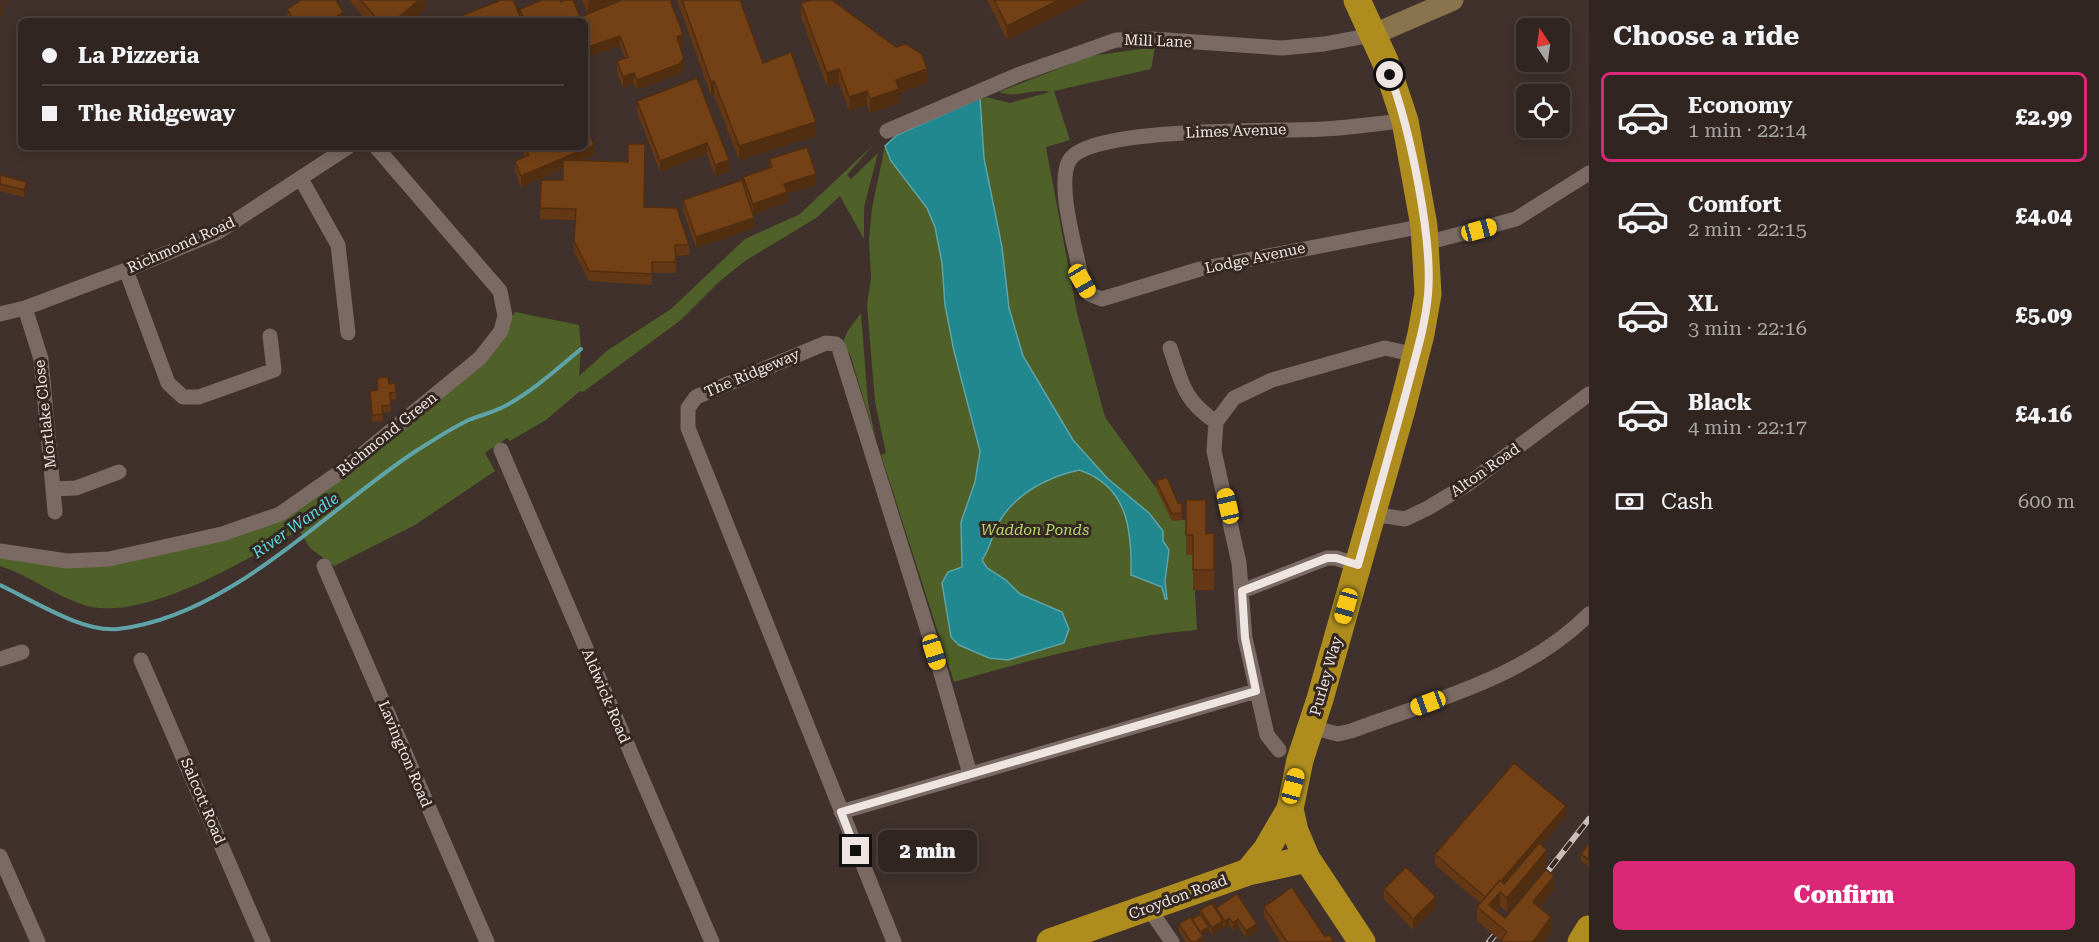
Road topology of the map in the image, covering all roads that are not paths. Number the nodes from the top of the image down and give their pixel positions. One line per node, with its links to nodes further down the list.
1 (1357, 0): 3 (highway, Purley Way)
2 (1453, 0): 3 (street)
3 (1372, 35): 4 (highway, Purley Way); 5 (street, Mill Lane)
4 (1405, 121): 10 (highway, Purley Way); 12 (street, Limes Avenue)
5 (887, 131)
6 (344, 150): 9 (street, Richmond Road)
7 (379, 150): 26 (street, Richmond Green)
8 (1589, 173): 10 (street, Lodge Avenue)
9 (301, 179): 11 (street, Richmond Road); 15 (street)
10 (1430, 237): 12 (street, Lodge Avenue); 18 (highway, Purley Way)
11 (126, 270): 13 (street, Richmond Road); 16 (street)
12 (1089, 294)
13 (25, 308): 14 (street, Richmond Road); 23 (street, Mortlake Close)
14 (0, 314)
15 (348, 333)
16 (270, 336)
17 (1170, 348): 20 (street)
18 (1416, 355): 20 (street); 25 (highway, Purley Way)
19 (1589, 394): 25 (street, Alton Road)
20 (1215, 422): 29 (street)
21 (501, 450): 48 (street, Aldwick Road)
22 (118, 472): 23 (street, Mortlake Close)
23 (53, 489): 24 (street)
24 (55, 512)
25 (1372, 514): 27 (highway, Purley Way)
26 (0, 551)
27 (1358, 565): 29 (street); 35 (highway, Purley Way)
28 (324, 566): 47 (street, Lavington Road)
29 (1242, 591): 34 (street)
30 (1589, 614): 35 (street)
31 (22, 652): 32 (street)
32 (0, 659)
33 (141, 660): 46 (street, Salcott Road)
34 (1256, 691): 36 (street); 37 (street)
35 (1311, 727): 38 (highway, Purley Way)
36 (1279, 750)
37 (970, 774): 39 (street); 39 (street, The Ridgeway)
38 (1290, 809): 41 (highway); 42 (highway)
39 (841, 812): 49 (street, The Ridgeway)
40 (0, 856): 45 (street)
41 (1307, 859): 42 (highway, Croydon Road); 52 (highway)
42 (1248, 872): 43 (highway, Croydon Road)
43 (1148, 907): 50 (highway, Croydon Road); 51 (street)
44 (1589, 929): 53 (highway)
45 (38, 942)
46 (263, 942)
47 (487, 942)
48 (712, 942)
49 (894, 942)
50 (1050, 942)
51 (1172, 942)
52 (1362, 942)
53 (1581, 942)

